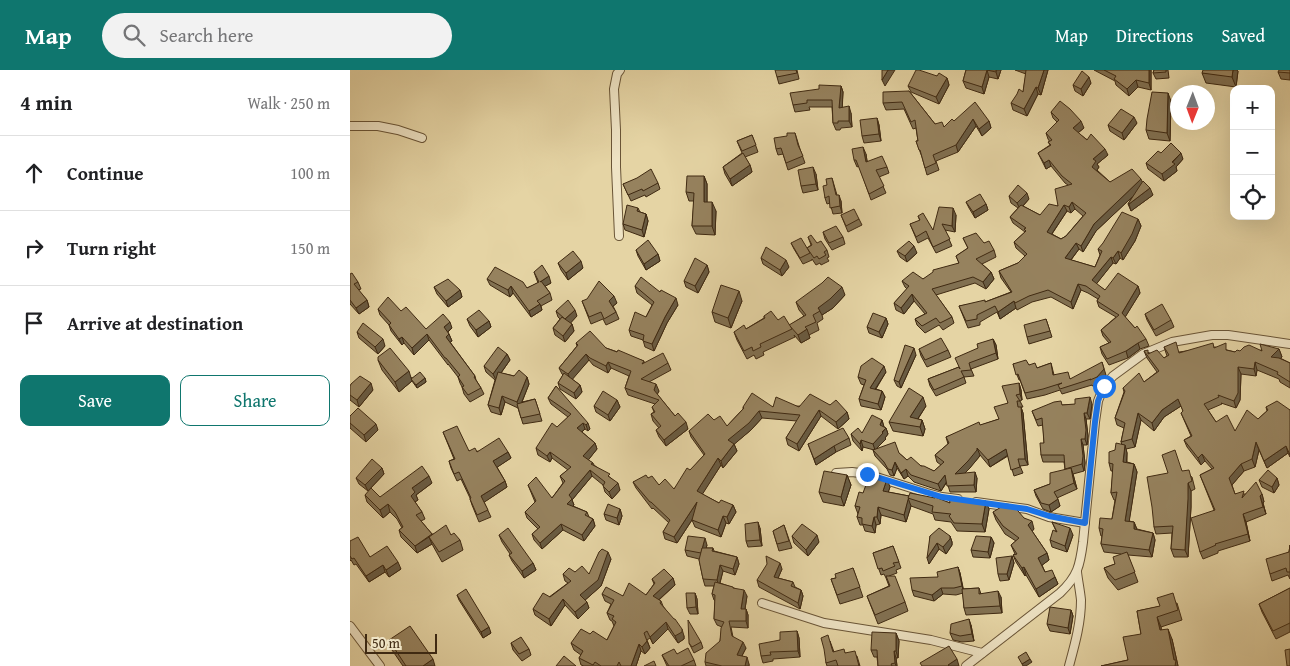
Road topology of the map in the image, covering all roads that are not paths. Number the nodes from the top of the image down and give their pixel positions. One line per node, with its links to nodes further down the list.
1 (620, 70): 4 (street)
2 (350, 126): 3 (street)
3 (422, 138)
4 (619, 236)
5 (1290, 344): 7 (street)
6 (836, 473): 7 (street)
7 (1085, 523): 8 (street)
8 (1077, 572): 11 (street); 14 (street)
9 (762, 603): 11 (street)
10 (350, 626): 12 (street)
11 (982, 653): 13 (street)
12 (380, 666)
13 (966, 666)
14 (1069, 666)

